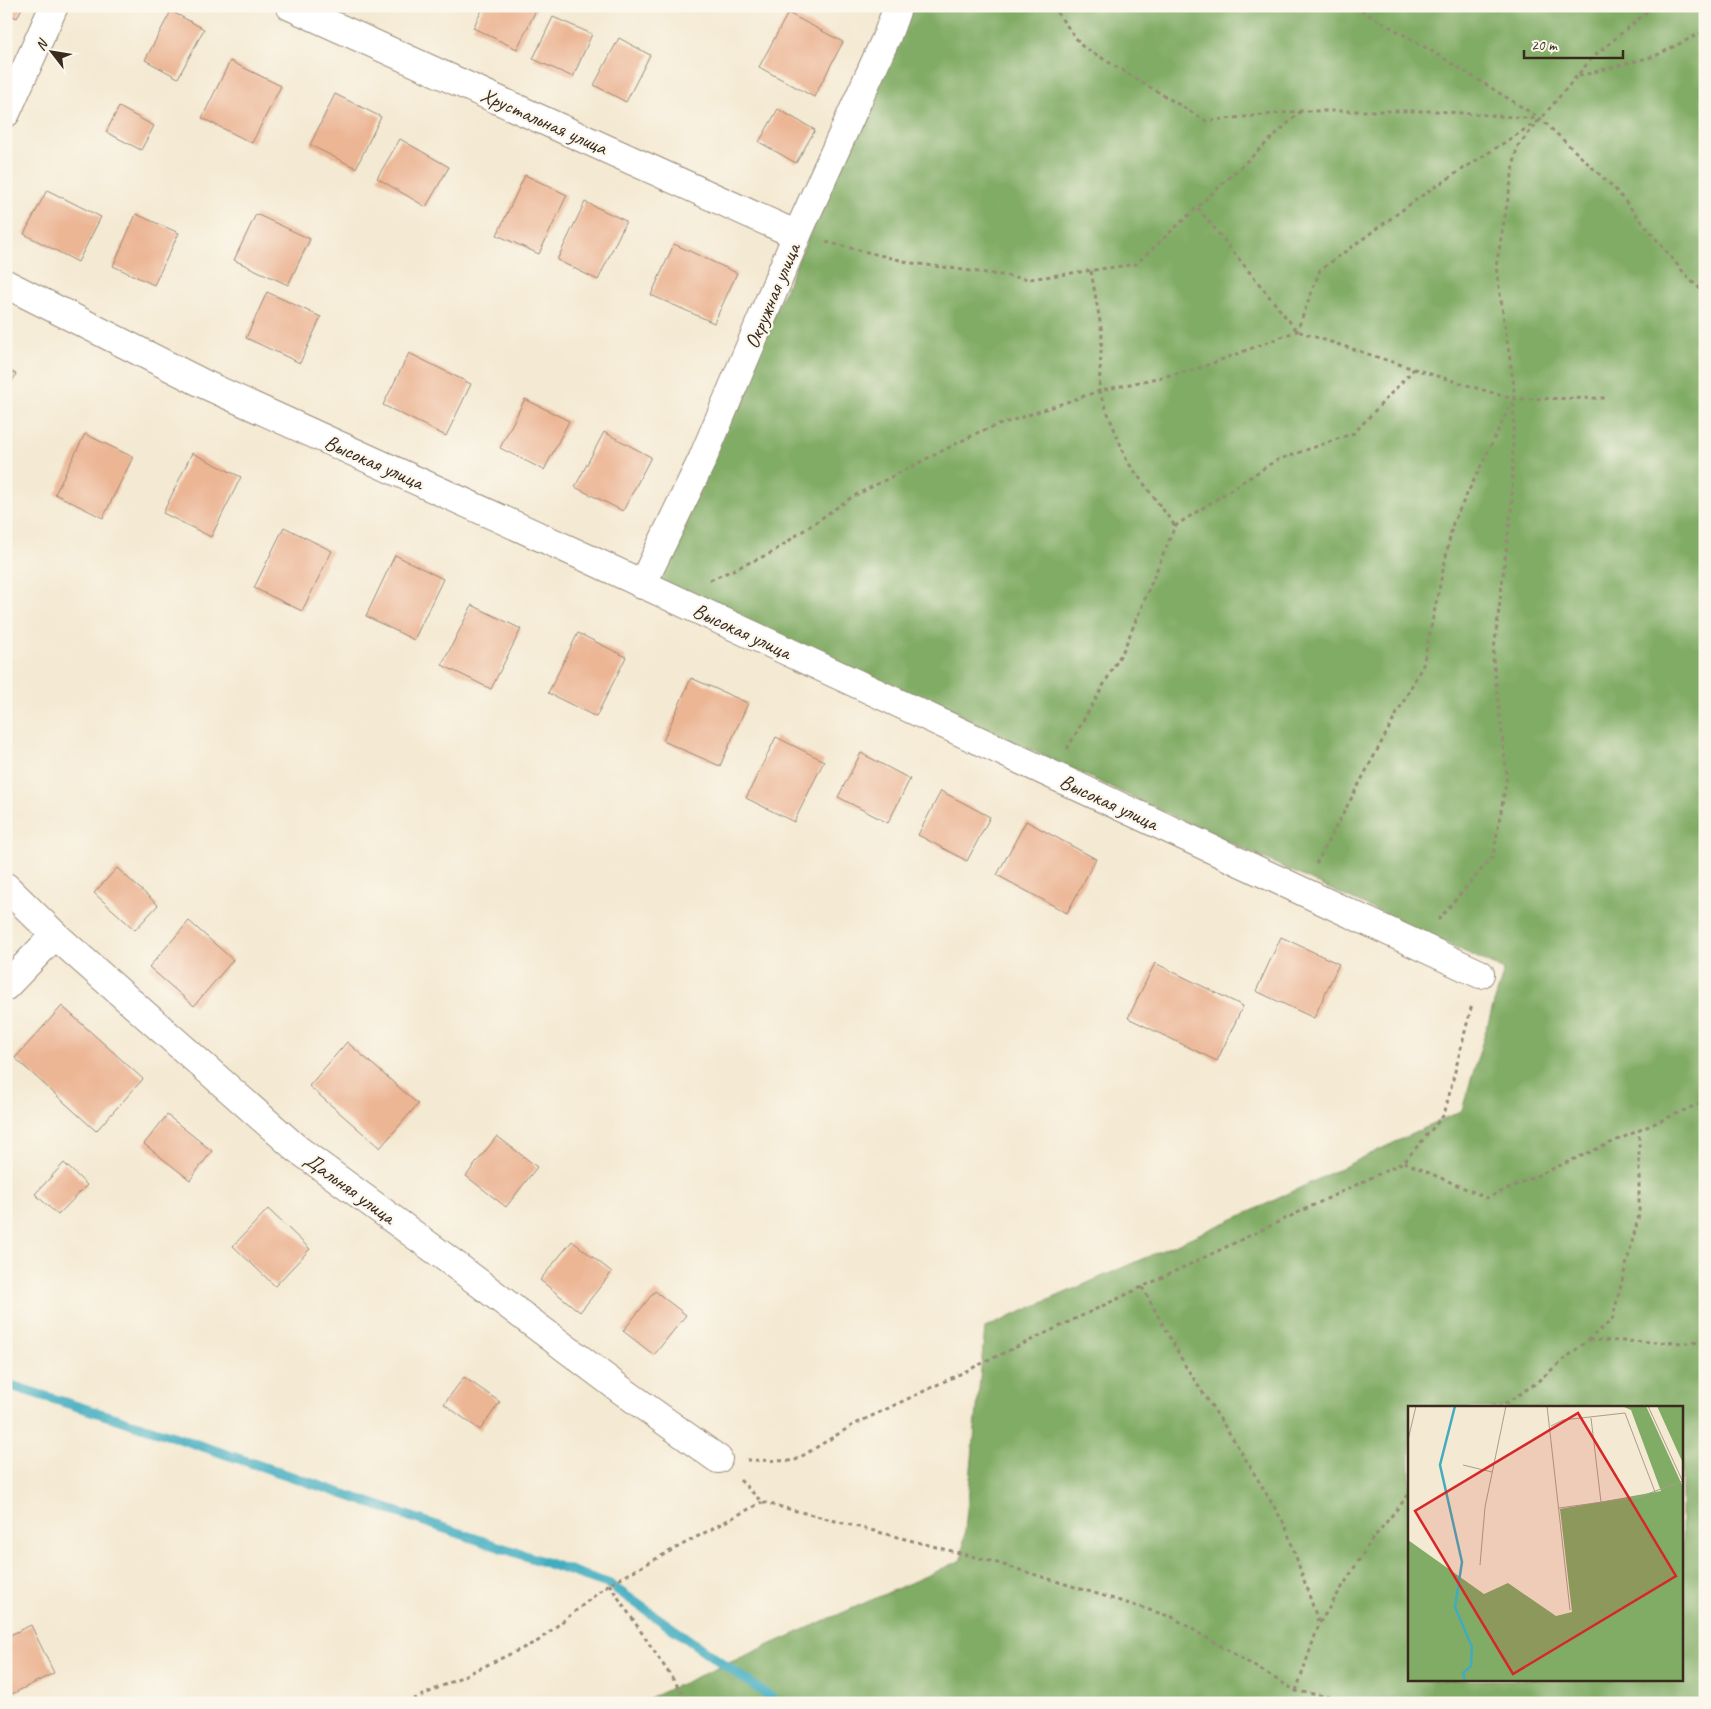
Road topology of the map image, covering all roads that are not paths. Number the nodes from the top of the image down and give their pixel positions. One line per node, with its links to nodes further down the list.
1 (54, 6): 4 (street)
2 (290, 6): 5 (street, Хрустальная улица)
3 (898, 6): 5 (street, Окружная улица)
4 (6, 113)
5 (798, 235): 7 (street, Окружная улица)
6 (6, 284): 7 (street, Высокая улица)
7 (642, 585): 10 (street, Высокая улица)
8 (6, 887): 9 (street, Дальняя улица)
9 (55, 935): 11 (street); 12 (street, Дальняя улица)
10 (1480, 974)
11 (6, 986)
12 (718, 1459)

